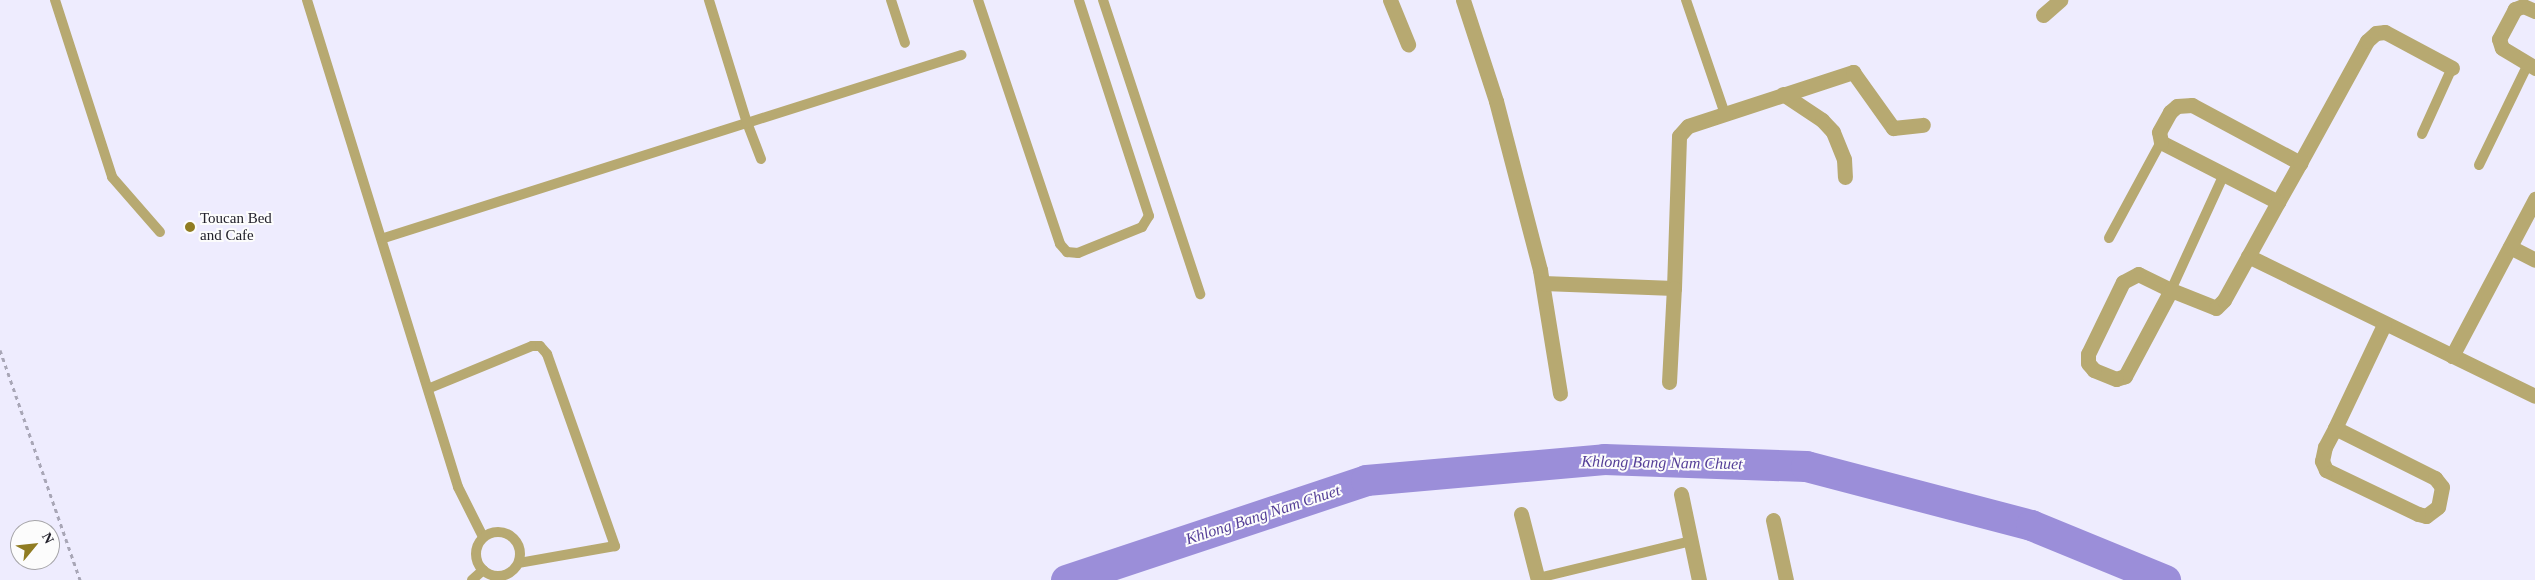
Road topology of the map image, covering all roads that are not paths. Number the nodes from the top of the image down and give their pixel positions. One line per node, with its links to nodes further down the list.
1 (55, 0): 33 (lane)
2 (307, 0): 34 (lane)
3 (709, 0): 22 (lane)
4 (891, 0): 15 (lane)
5 (978, 0): 6 (lane)
6 (1079, 0)
7 (1103, 0): 42 (lane)
8 (1390, 0): 16 (street)
9 (1463, 0): 39 (street)
10 (1686, 0): 21 (lane)
11 (2060, 0): 14 (street)
12 (2517, 5): 13 (street); 18 (street)
13 (2535, 11)
14 (2042, 15)
15 (905, 43)
16 (1408, 44)
17 (962, 55): 22 (lane)
18 (2531, 66): 28 (lane)
19 (2452, 68): 24 (lane); 27 (street)
20 (1783, 94): 21 (street); 23 (street); 30 (street)
21 (1725, 114): 40 (street)
22 (747, 123): 26 (lane); 34 (lane)
23 (1923, 125)
24 (2422, 134)
25 (2161, 142): 27 (street); 29 (street); 35 (lane)
26 (760, 160)
27 (2300, 163): 31 (street)
28 (2479, 165)
29 (2224, 174): 31 (street); 41 (lane)
30 (1845, 177)
31 (2278, 202): 37 (street)
32 (2534, 205): 36 (street)
33 (160, 232)
34 (384, 238): 46 (lane)
35 (2109, 238)
36 (2510, 247): 38 (street); 44 (street)
37 (2248, 256): 41 (street); 43 (street)
38 (2535, 260)
39 (1543, 283): 40 (street); 47 (street)
40 (1674, 288): 45 (street)
41 (2171, 290): 41 (street)
42 (1200, 294)
43 (2384, 325): 44 (street); 49 (street)
44 (2452, 356): 48 (street)
45 (1669, 382)
46 (430, 388): 53 (lane); 55 (lane)
47 (1560, 394)
48 (2535, 396)
49 (2335, 428): 49 (street)
50 (1681, 494): 54 (street)
51 (1521, 514): 58 (street)
52 (1773, 520): 61 (street)
53 (483, 537): 55 (lane); 56 (lane)
54 (1691, 542): 58 (lane); 60 (street)
55 (519, 563): 57 (lane)
56 (483, 570): 57 (lane); 59 (lane)
57 (496, 578)
58 (1538, 579)
59 (472, 580)
60 (1699, 580)
61 (1786, 580)

